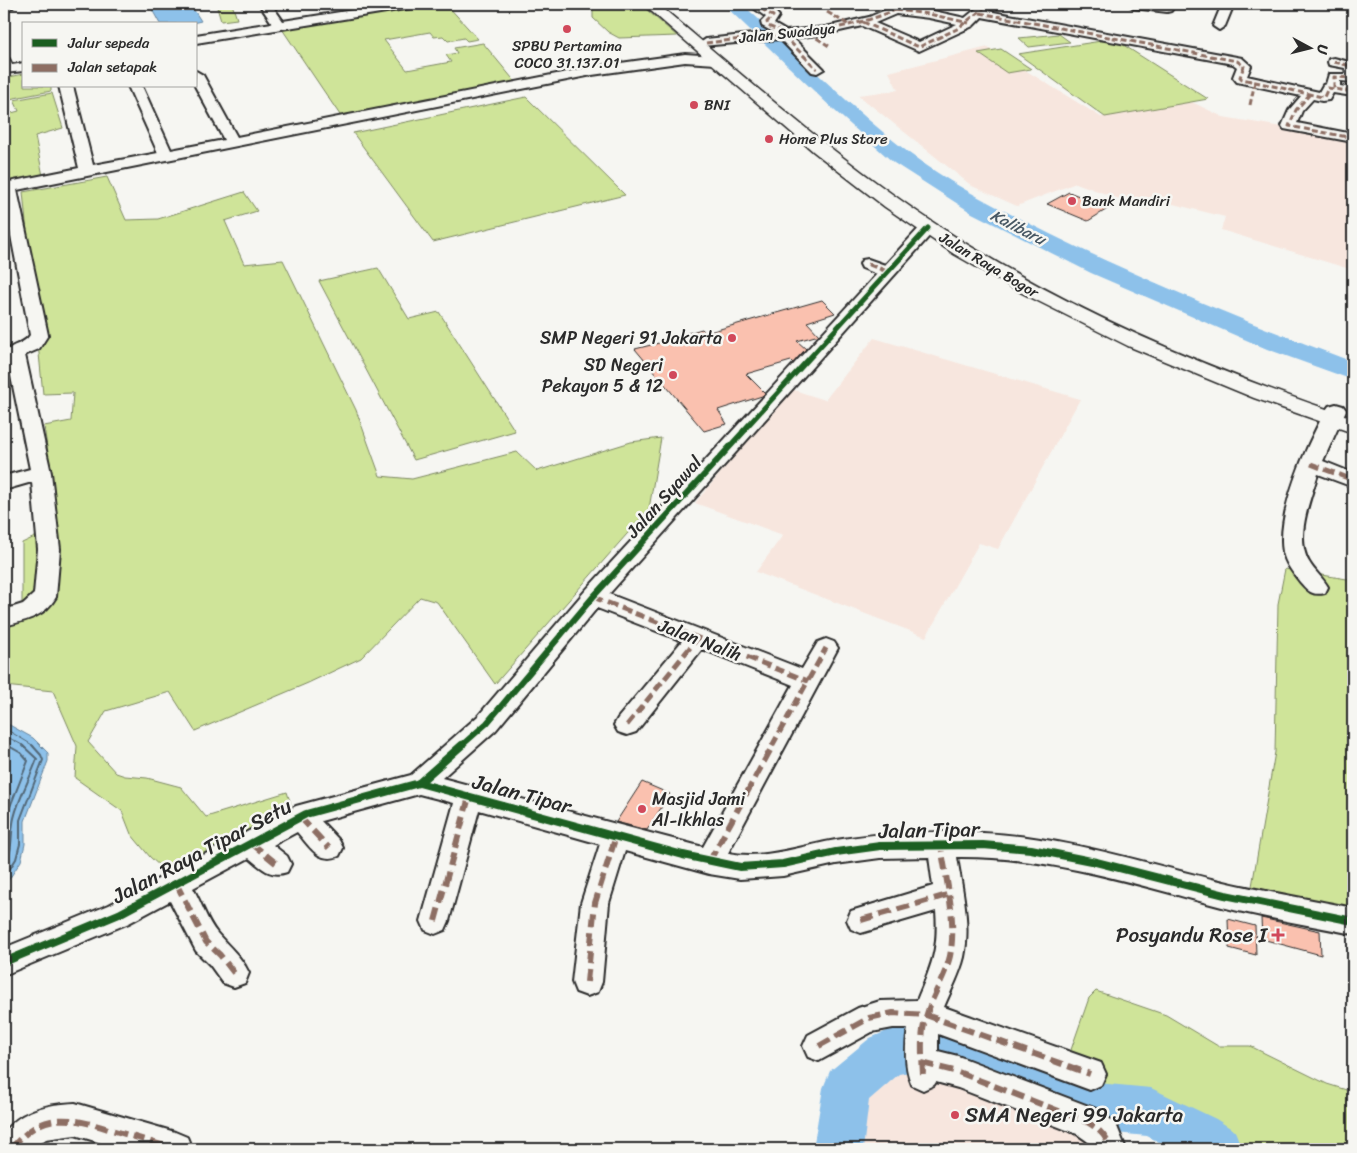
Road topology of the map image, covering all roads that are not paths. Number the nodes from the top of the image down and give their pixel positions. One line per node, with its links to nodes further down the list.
1 (10, 4): 11 (street)
2 (265, 4): 18 (street)
3 (333, 4): 15 (street)
4 (411, 4): 15 (street)
5 (650, 4): 23 (highway, Jalan Raya Bogor)
6 (660, 4): 23 (highway, Jalan Raya Bogor)
7 (754, 4): 22 (street)
8 (1134, 4): 9 (street)
9 (1170, 4)
10 (1228, 4): 20 (street)
11 (4, 5)
12 (891, 7): 16 (street, Jalan Swadaya); 17 (street)
13 (984, 8): 17 (street); 37 (street)
14 (827, 12): 19 (street)
15 (341, 15): 18 (street)
16 (863, 22): 17 (street); 19 (street, Jalan Swadaya)
17 (969, 22)
18 (279, 24): 24 (street)
19 (849, 25): 21 (street, Jalan Swadaya)
20 (1219, 26)
21 (809, 34): 22 (street, Jalan Swadaya); 25 (street)
22 (777, 35): 23 (street, Jalan Swadaya); 31 (street)
23 (695, 38): 26 (street); 27 (highway, Jalan Raya Bogor)
24 (198, 39)
25 (829, 46)
26 (673, 55): 27 (street); 39 (street)
27 (721, 59): 43 (highway, Jalan Raya Bogor); 47 (highway, Jalan Raya Bogor)
28 (1334, 62): 35 (street)
29 (5, 67): 30 (street)
30 (22, 67)
31 (817, 69)
32 (198, 79): 39 (street)
33 (66, 88): 41 (street)
34 (136, 88): 40 (street)
35 (1334, 89): 36 (street); 37 (street)
36 (1353, 92)
37 (1310, 94): 38 (street)
38 (1353, 138)
39 (232, 142): 40 (street)
40 (166, 155): 41 (street)
41 (87, 171): 42 (street)
42 (7, 193): 46 (street)
43 (928, 228): 45 (street, Jalan Syawal); 47 (highway, Jalan Raya Bogor)
44 (868, 264): 45 (street)
45 (888, 272): 54 (street, Jalan Syawal)
46 (9, 353): 50 (street)
47 (1340, 415): 48 (highway, Jalan Raya Bogor); 49 (street)
48 (1353, 426)
49 (1311, 464): 51 (street); 53 (street)
50 (41, 473): 52 (street); 55 (street)
51 (1353, 480)
52 (4, 483)
53 (1317, 588)
54 (593, 597): 56 (street, Jalan Nalih); 60 (street, Jalan Syawal)
55 (4, 618)
56 (697, 639): 58 (street, Jalan Nalih); 59 (street)
57 (826, 648): 58 (street)
58 (808, 681): 67 (street)
59 (627, 725)
60 (419, 783): 61 (street, Jalan Tipar); 62 (street, Jalan Raya Tipar Setu)
61 (469, 797): 63 (street, Jalan Tipar); 73 (street)
62 (300, 817): 64 (street, Jalan Raya Tipar Setu); 66 (street)
63 (616, 836): 67 (street, Jalan Tipar); 76 (street)
64 (251, 843): 68 (street); 69 (street, Jalan Raya Tipar Setu)
65 (941, 845): 67 (street, Jalan Tipar); 70 (street); 72 (street, Jalan Tipar)
66 (329, 848)
67 (709, 862)
68 (277, 864)
69 (176, 883): 74 (street, Jalan Raya Tipar Setu); 75 (street)
70 (948, 895): 71 (street); 77 (street)
71 (861, 920)
72 (1353, 921)
73 (435, 922)
74 (4, 962)
75 (234, 973)
76 (587, 982)
77 (925, 1017): 78 (street); 79 (street); 82 (street)
78 (819, 1046)
79 (1090, 1074)
80 (11, 1149): 81 (street)
81 (175, 1149)
82 (1110, 1149)

